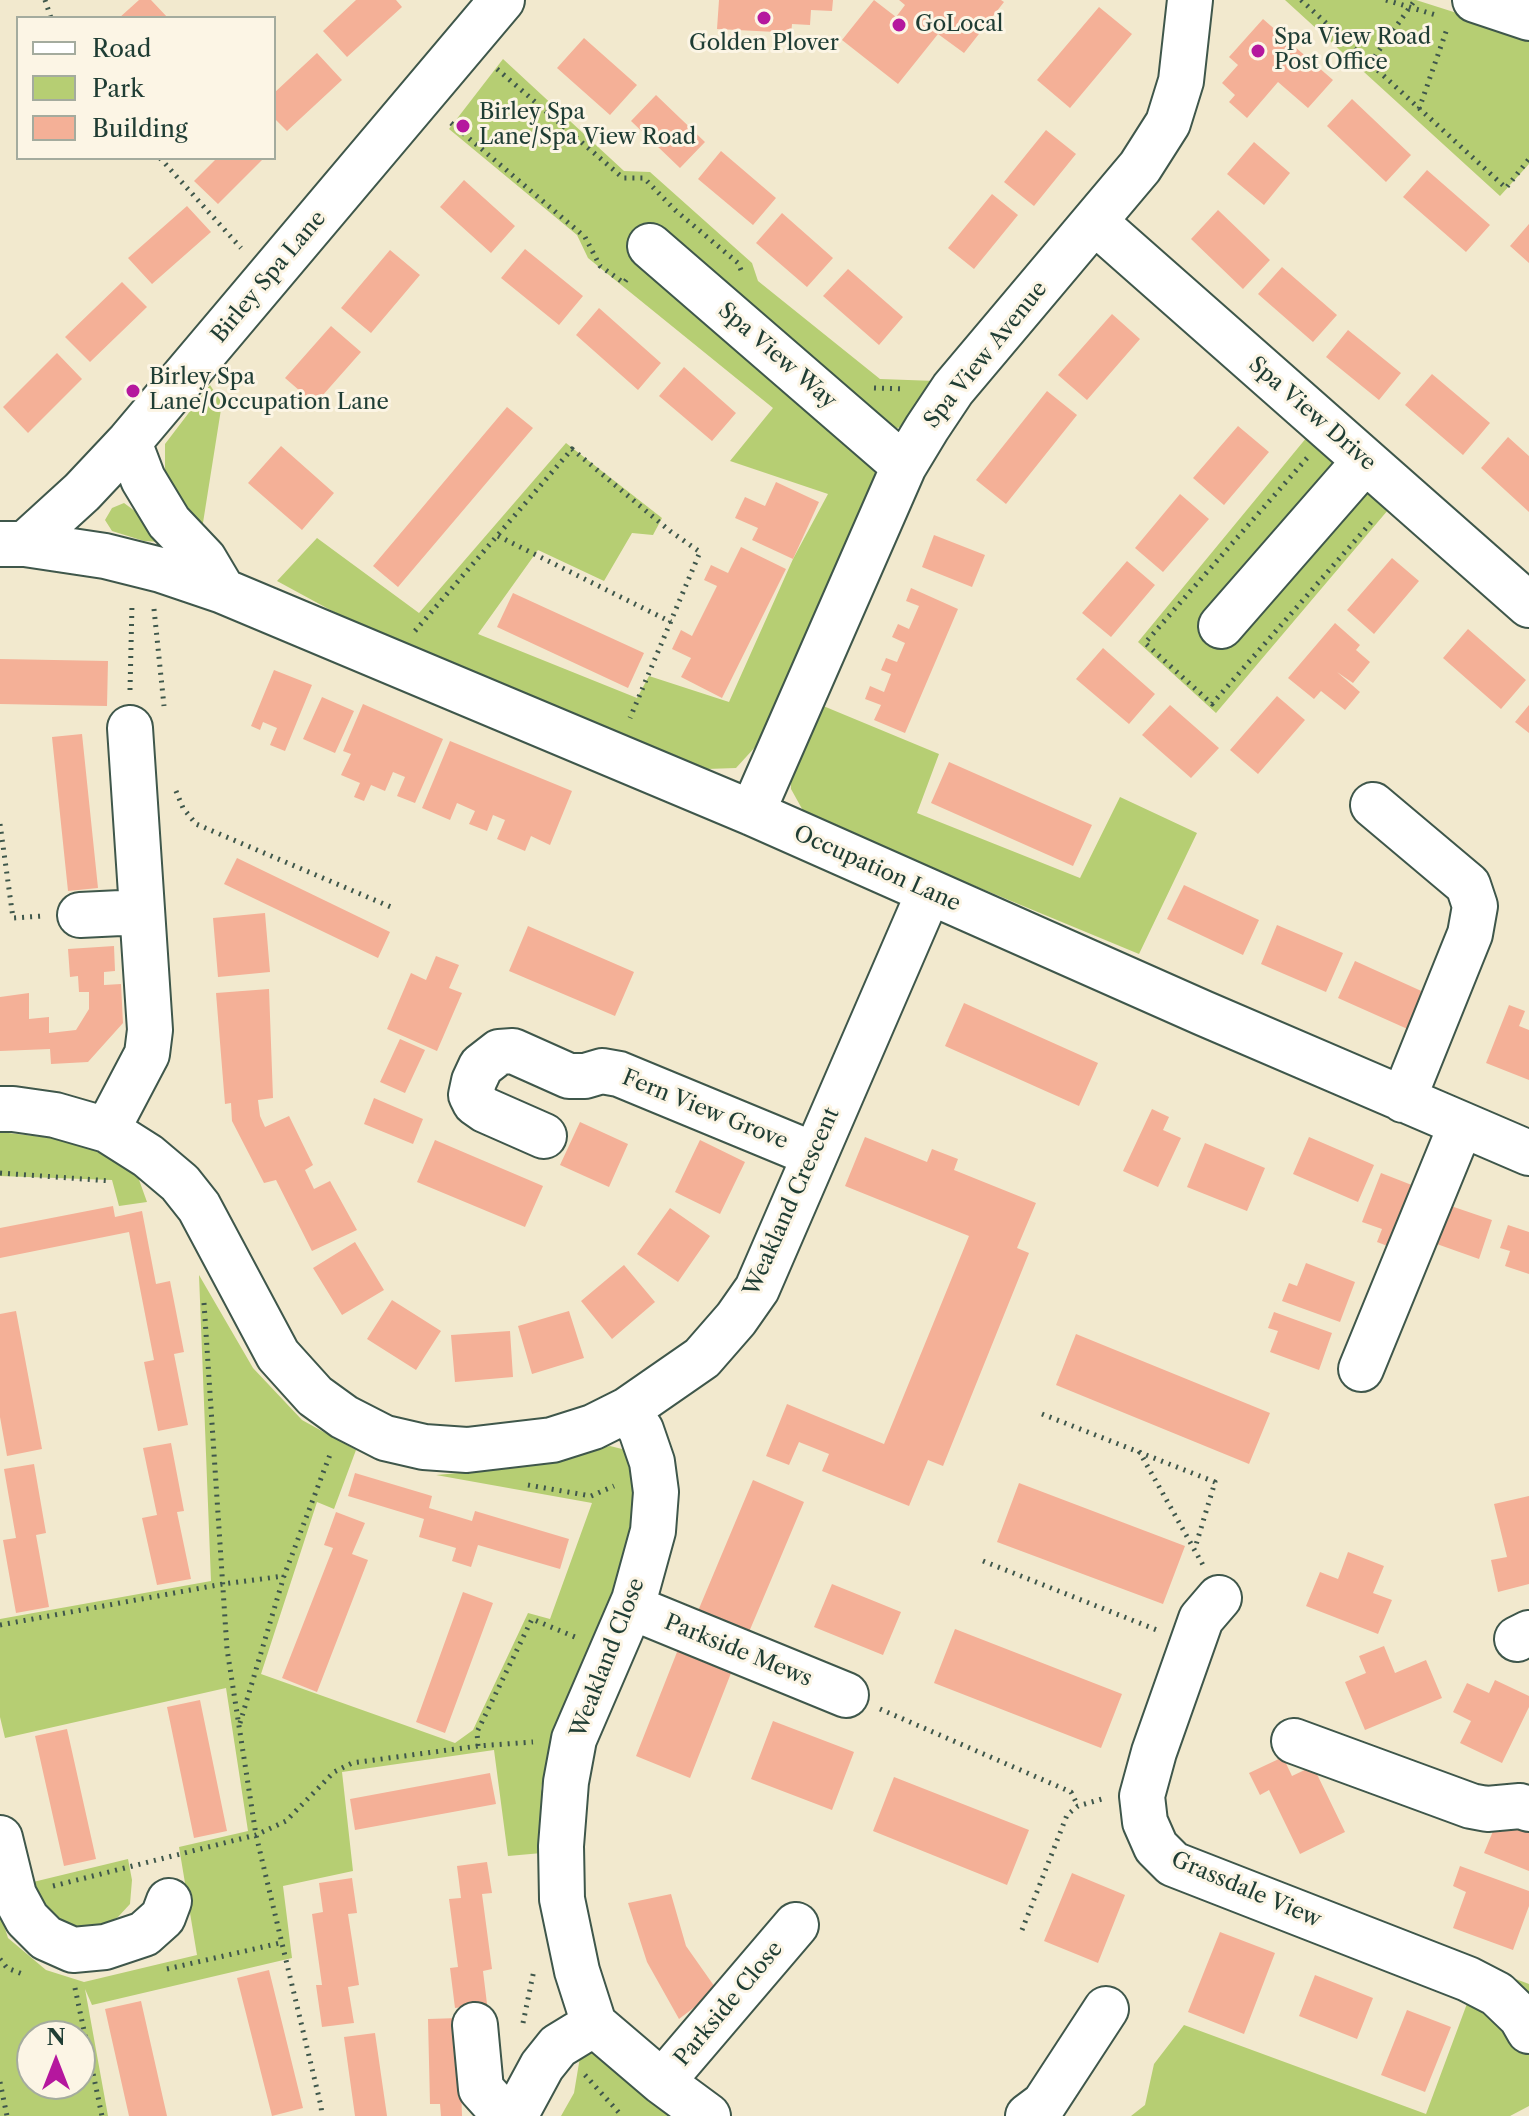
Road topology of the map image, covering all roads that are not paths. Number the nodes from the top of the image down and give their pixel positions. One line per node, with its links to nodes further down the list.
1 (502, 0): 7 (street, Birley Spa Lane)
2 (1190, 0): 5 (street, Spa View Avenue)
3 (1463, 10): 4 (street)
4 (1529, 18)
5 (1096, 223): 8 (street, Spa View Drive); 9 (street, Spa View Avenue)
6 (650, 246): 9 (street, Spa View Way)
7 (129, 442): 10 (street, Birley Spa Lane); 11 (street)
8 (1365, 461): 12 (street, Spa View Drive); 13 (street)
9 (904, 466): 16 (street, Spa View Avenue)
10 (12, 544): 11 (street, Occupation Lane)
11 (223, 591): 16 (street, Occupation Lane)
12 (1529, 605)
13 (1221, 626)
14 (148, 724): 18 (street)
15 (1373, 805): 20 (street)
16 (752, 813): 17 (street, Occupation Lane)
17 (929, 892): 20 (street, Occupation Lane); 26 (street, Weakland Crescent)
18 (142, 912): 19 (street); 23 (street)
19 (80, 915)
20 (1403, 1100): 22 (street, Occupation Lane)
21 (0, 1109): 23 (street, Weakland Crescent)
22 (1461, 1125): 25 (street, Occupation Lane); 27 (street)
23 (107, 1130): 28 (street, Weakland Crescent)
24 (544, 1136): 26 (street, Fern View Grove)
25 (1529, 1153)
26 (815, 1155): 28 (street, Weakland Crescent)
27 (1361, 1369)
28 (627, 1410): 30 (street, Weakland Close)
29 (1219, 1598): 39 (street, Grassdale View)
30 (631, 1607): 31 (street, Parkside Mews); 40 (street, Weakland Close)
31 (846, 1695)
32 (1294, 1741): 33 (street)
33 (1529, 1809)
34 (0, 1838): 35 (street)
35 (169, 1901)
36 (796, 1925): 41 (street, Parkside Close)
37 (1106, 2009): 44 (street)
38 (475, 2025): 42 (street)
39 (1529, 2031)
40 (576, 2035): 41 (street, Parkside Close); 42 (street)
41 (662, 2082): 43 (street, Parkside Close)
42 (512, 2116)
43 (708, 2116)
44 (1028, 2116)

